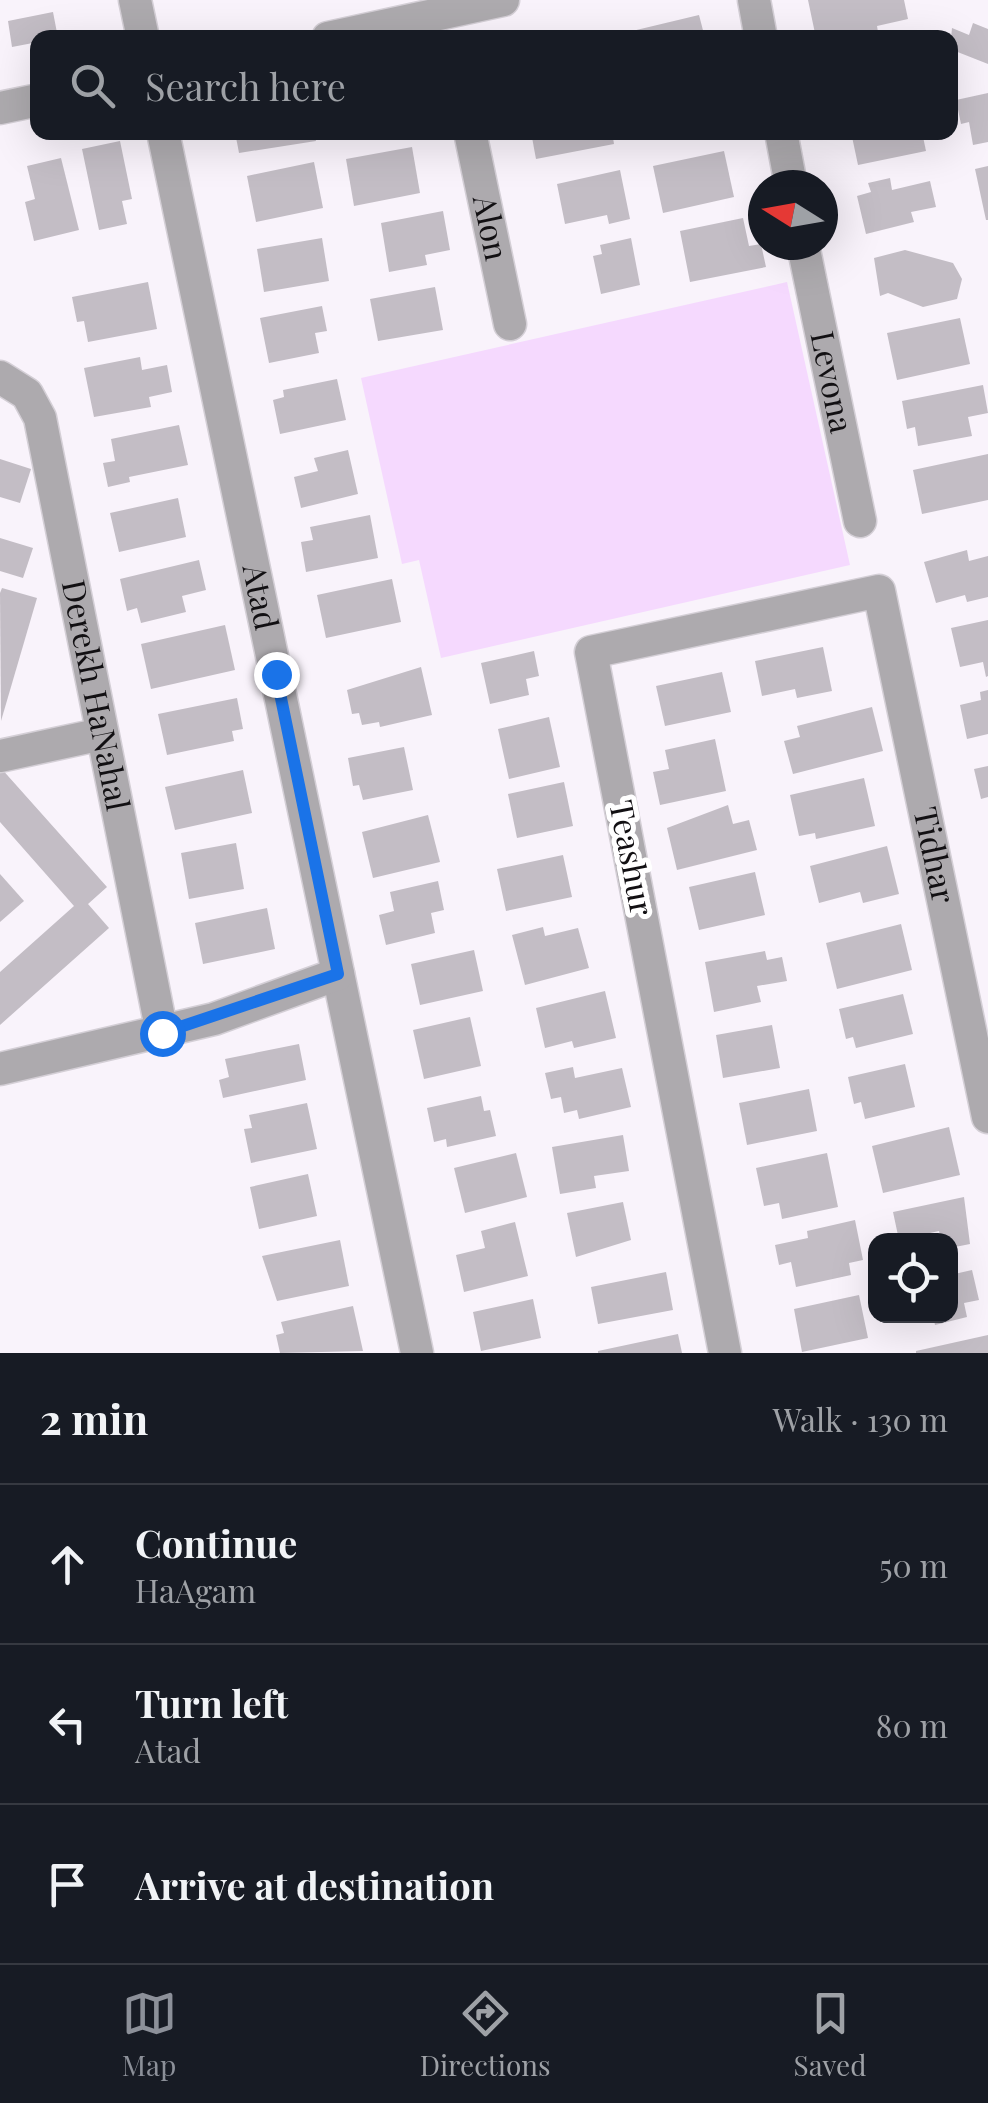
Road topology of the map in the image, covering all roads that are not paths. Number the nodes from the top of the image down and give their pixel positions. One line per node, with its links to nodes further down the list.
1 (136, 0): 5 (street)
2 (502, 0): 4 (street)
3 (754, 0): 7 (street)
4 (446, 17): 6 (street)
5 (142, 30)
6 (373, 30)
7 (760, 30)
8 (30, 102): 9 (street)
9 (0, 108)
10 (165, 140): 21 (street, Atad)
11 (472, 140): 15 (street, Alon)
12 (782, 140): 13 (street)
13 (788, 170)
14 (807, 260): 17 (street, Levona)
15 (510, 324)
16 (0, 377): 19 (street, Derekh HaNahal)
17 (860, 521)
18 (879, 591): 24 (street, Tidhar); 26 (street, Teashur)
19 (102, 734): 20 (street); 22 (street, Derekh HaNahal)
20 (0, 756)
21 (338, 974): 22 (street); 25 (street, Atad)
22 (162, 1033): 23 (street)
23 (0, 1069)
24 (988, 1116)
25 (417, 1353)
26 (726, 1353)

